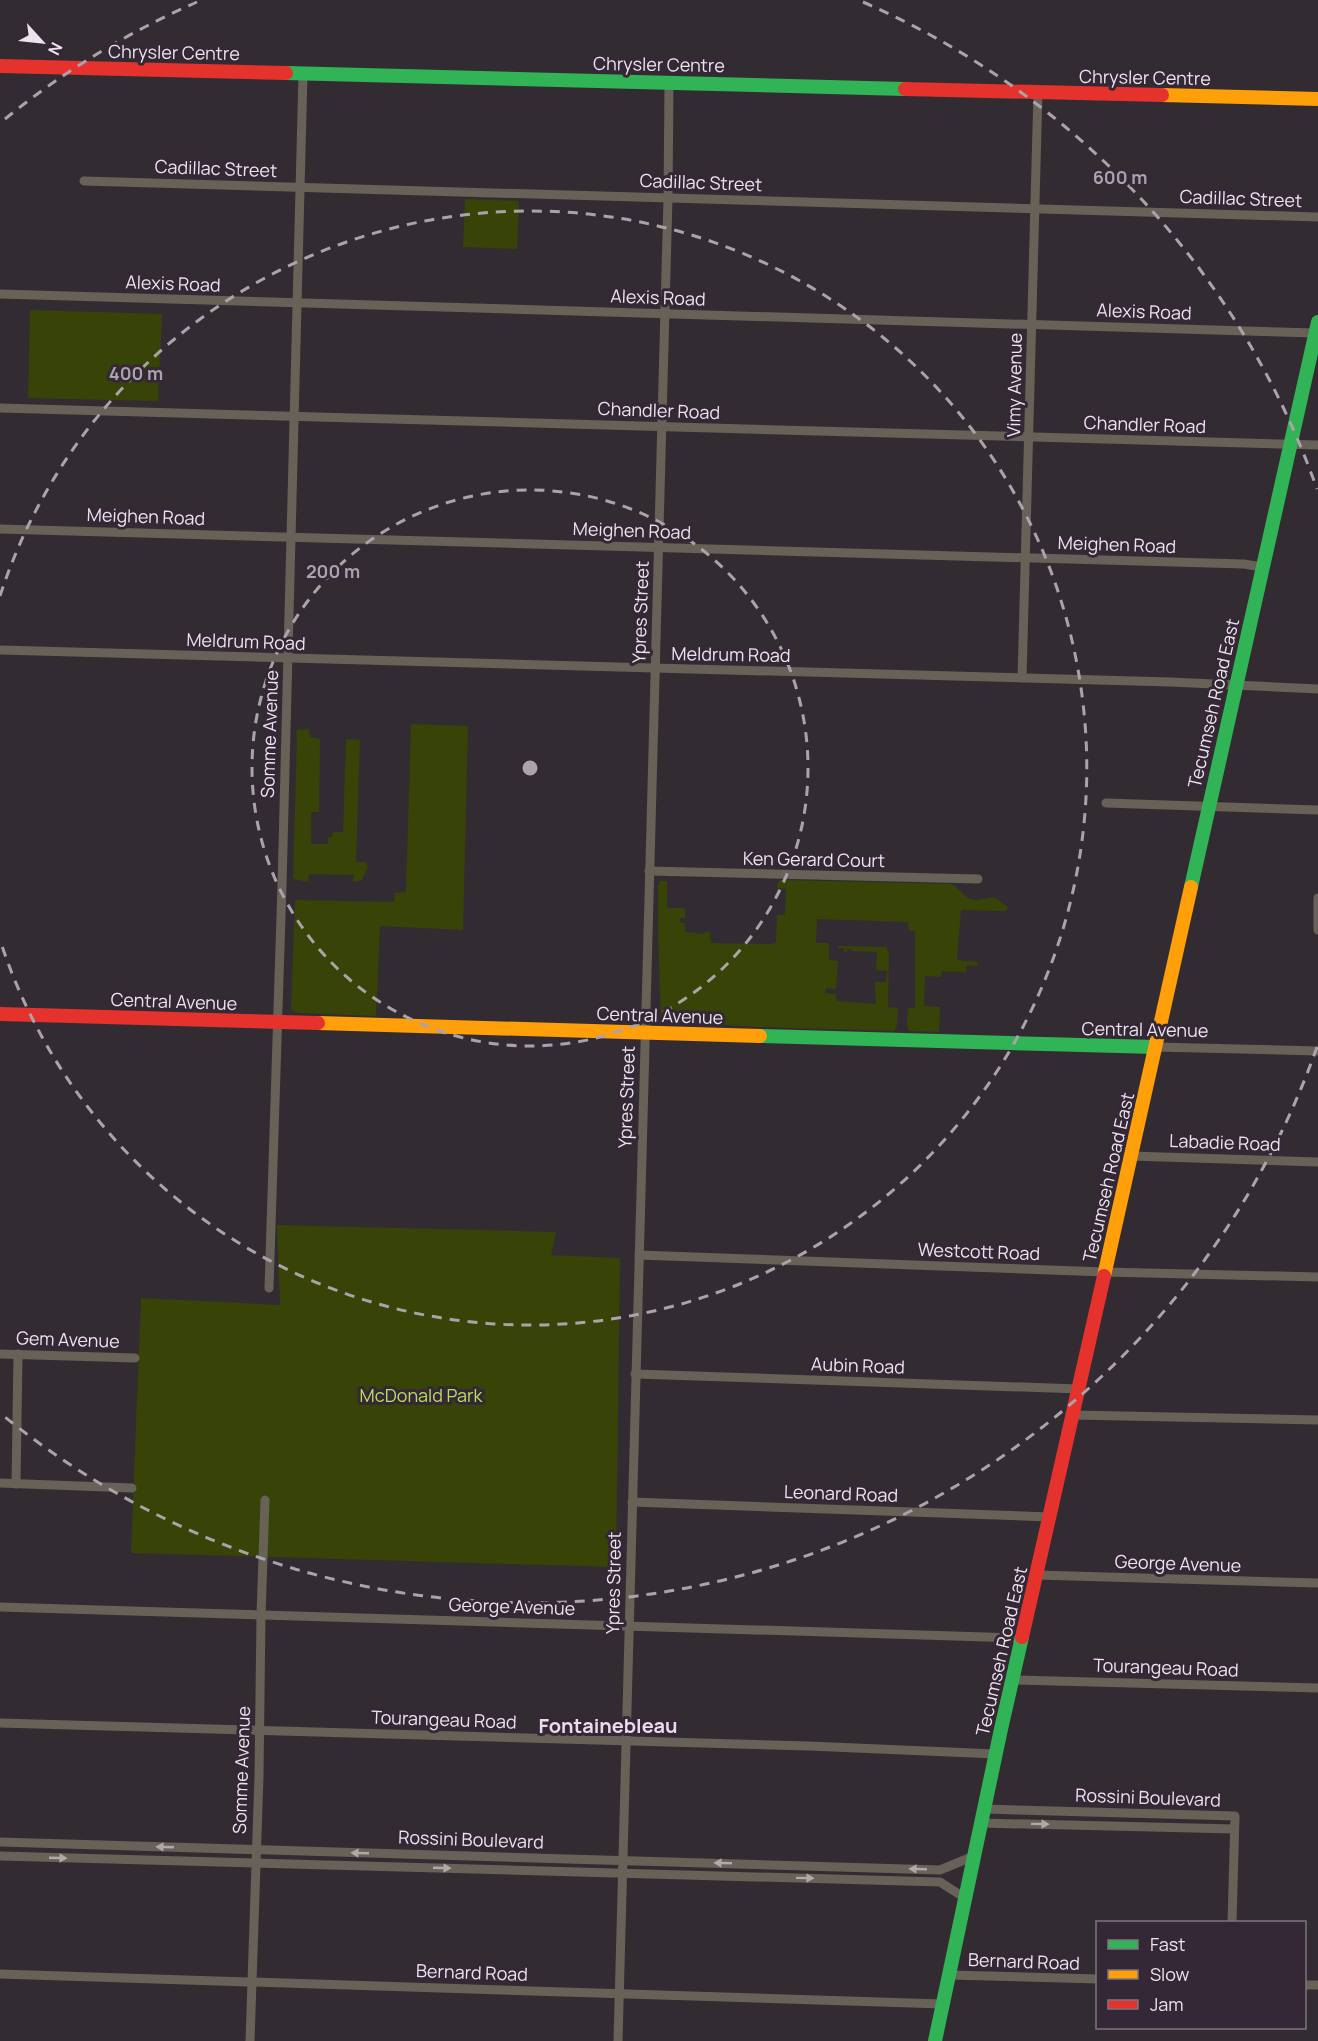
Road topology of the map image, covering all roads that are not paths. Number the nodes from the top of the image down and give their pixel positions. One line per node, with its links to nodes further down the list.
1 (0, 66): 2 (street, Chrysler Centre)
2 (303, 74): 3 (street, Chrysler Centre); 7 (street, Somme Avenue)
3 (669, 83): 4 (street, Chrysler Centre); 8 (street, Ypres Street)
4 (1038, 92): 5 (street, Chrysler Centre); 9 (street, Vimy Avenue)
5 (1318, 99)
6 (84, 181): 7 (street, Cadillac Street)
7 (300, 187): 8 (street, Cadillac Street); 12 (street, Somme Avenue)
8 (668, 198): 9 (street, Cadillac Street); 13 (street, Ypres Street)
9 (1035, 208): 10 (street, Cadillac Street); 14 (street, Vimy Avenue)
10 (1318, 217)
11 (0, 294): 12 (street, Alexis Road)
12 (297, 303): 13 (street, Alexis Road); 17 (street, Somme Avenue)
13 (665, 314): 14 (street, Alexis Road); 18 (street, Ypres Street)
14 (1032, 324): 15 (street, Alexis Road); 19 (street, Vimy Avenue)
15 (1317, 325): 20 (street, Tecumseh Road East)
16 (0, 408): 17 (street, Chandler Road)
17 (294, 417): 18 (street, Chandler Road); 23 (street, Somme Avenue)
18 (662, 427): 19 (street, Chandler Road); 24 (street, Ypres Street)
19 (1030, 437): 20 (street, Chandler Road); 25 (street, Vimy Avenue)
20 (1289, 445): 21 (street, Chandler Road); 26 (street, Tecumseh Road East)
21 (1318, 445)
22 (0, 529): 23 (street, Meighen Road)
23 (290, 537): 24 (street, Meighen Road); 28 (street, Somme Avenue)
24 (658, 547): 25 (street, Meighen Road); 29 (street, Ypres Street)
25 (1027, 558): 26 (street, Meighen Road); 30 (street, Vimy Avenue)
26 (1262, 567): 31 (street, Tecumseh Road East)
27 (0, 650): 28 (street, Meldrum Road)
28 (288, 658): 29 (street, Meldrum Road); 41 (street, Somme Avenue)
29 (655, 669): 30 (street, Meldrum Road); 36 (street, Ypres Street)
30 (1022, 678): 31 (street, Meldrum Road)
31 (1236, 685): 32 (street, Meldrum Road); 34 (street, Tecumseh Road East)
32 (1318, 689)
33 (1106, 803): 34 (street)
34 (1208, 808): 35 (street); 43 (street, Tecumseh Road East)
35 (1318, 810)
36 (649, 871): 37 (street, Ken Gerard Court); 42 (street, Ypres Street)
37 (978, 879)
38 (1318, 898): 39 (street)
39 (1318, 930)
40 (0, 1014): 41 (street, Central Avenue)
41 (276, 1022): 42 (street, Central Avenue); 50 (street, Somme Avenue)
42 (645, 1033): 43 (street, Central Avenue); 47 (street, Ypres Street)
43 (1155, 1047): 44 (street, Central Avenue); 45 (street, Tecumseh Road East)
44 (1318, 1051)
45 (1131, 1156): 46 (street, Labadie Road); 48 (street, Tecumseh Road East)
46 (1318, 1162)
47 (639, 1255): 48 (street, Westcott Road); 54 (street, Ypres Street)
48 (1105, 1272): 49 (street, Westcott Road); 55 (street, Tecumseh Road East)
49 (1318, 1277)
50 (269, 1288)
51 (0, 1354): 52 (street, Gem Avenue)
52 (18, 1354): 53 (street, Gem Avenue); 59 (street)
53 (135, 1358)
54 (635, 1374): 55 (street, Aubin Road); 62 (street, Ypres Street)
55 (1079, 1389): 56 (street, Tecumseh Road East)
56 (1073, 1415): 57 (street); 63 (street, Tecumseh Road East)
57 (1318, 1420)
58 (0, 1484): 59 (street)
59 (16, 1484): 60 (street)
60 (132, 1488)
61 (265, 1500): 67 (street, Somme Avenue)
62 (632, 1502): 63 (street, Leonard Road); 68 (street, Ypres Street)
63 (1050, 1517): 64 (street, Tecumseh Road East)
64 (1038, 1575): 65 (street, George Avenue); 69 (street, Tecumseh Road East)
65 (1318, 1583)
66 (0, 1607): 67 (street, George Avenue)
67 (261, 1615): 68 (street, George Avenue); 73 (street, Somme Avenue)
68 (629, 1626): 69 (street, George Avenue); 74 (street, Ypres Street)
69 (1022, 1638): 70 (street, Tecumseh Road East)
70 (1012, 1680): 71 (street, Tourangeau Road); 75 (street, Tecumseh Road East)
71 (1318, 1688)
72 (0, 1723): 73 (street, Tourangeau Road)
73 (260, 1731): 74 (street, Tourangeau Road); 82 (street, Somme Avenue)
74 (626, 1741): 75 (street, Tourangeau Road); 85 (street, Ypres Street)
75 (996, 1754): 76 (street, Tecumseh Road East)
76 (984, 1809): 77 (street, Rossini Boulevard); 78 (street, Tecumseh Road East)
77 (1060, 1811): 79 (street, Rossini Boulevard); 80 (street, Rossini Boulevard)
78 (981, 1823): 79 (street, Rossini Boulevard, one-way to 79); 84 (street, Tecumseh Road East)
79 (1060, 1825): 80 (street, Rossini Boulevard)
80 (1234, 1829): 91 (street)
81 (0, 1842): 82 (street, Rossini Boulevard, one-way to 81)
82 (256, 1850): 85 (street, Rossini Boulevard, one-way to 82); 86 (street, Somme Avenue)
83 (0, 1856): 86 (street, Rossini Boulevard, one-way to 86)
84 (974, 1856): 87 (street, Rossini Boulevard); 90 (street, Tecumseh Road East)
85 (623, 1860): 87 (street, Rossini Boulevard, one-way to 85); 88 (street, Ypres Street)
86 (256, 1863): 88 (street, Rossini Boulevard, one-way to 88); 95 (street, Somme Avenue)
87 (940, 1870): 89 (street)
88 (622, 1874): 89 (street, Rossini Boulevard, one-way to 89); 96 (street, Ypres Street)
89 (940, 1882): 90 (street)
90 (965, 1899): 93 (street, Tecumseh Road East)
91 (1233, 1921)
92 (0, 1974): 95 (street, Bernard Road)
93 (949, 1975): 94 (street, Bernard Road); 97 (street, Tecumseh Road East)
94 (1096, 1979)
95 (252, 1982): 96 (street, Bernard Road); 98 (street, Somme Avenue)
96 (619, 1993): 97 (street, Bernard Road); 99 (street, Ypres Street)
97 (943, 2004): 100 (street, Tecumseh Road East)
98 (250, 2041)
99 (618, 2041)
100 (935, 2041)

